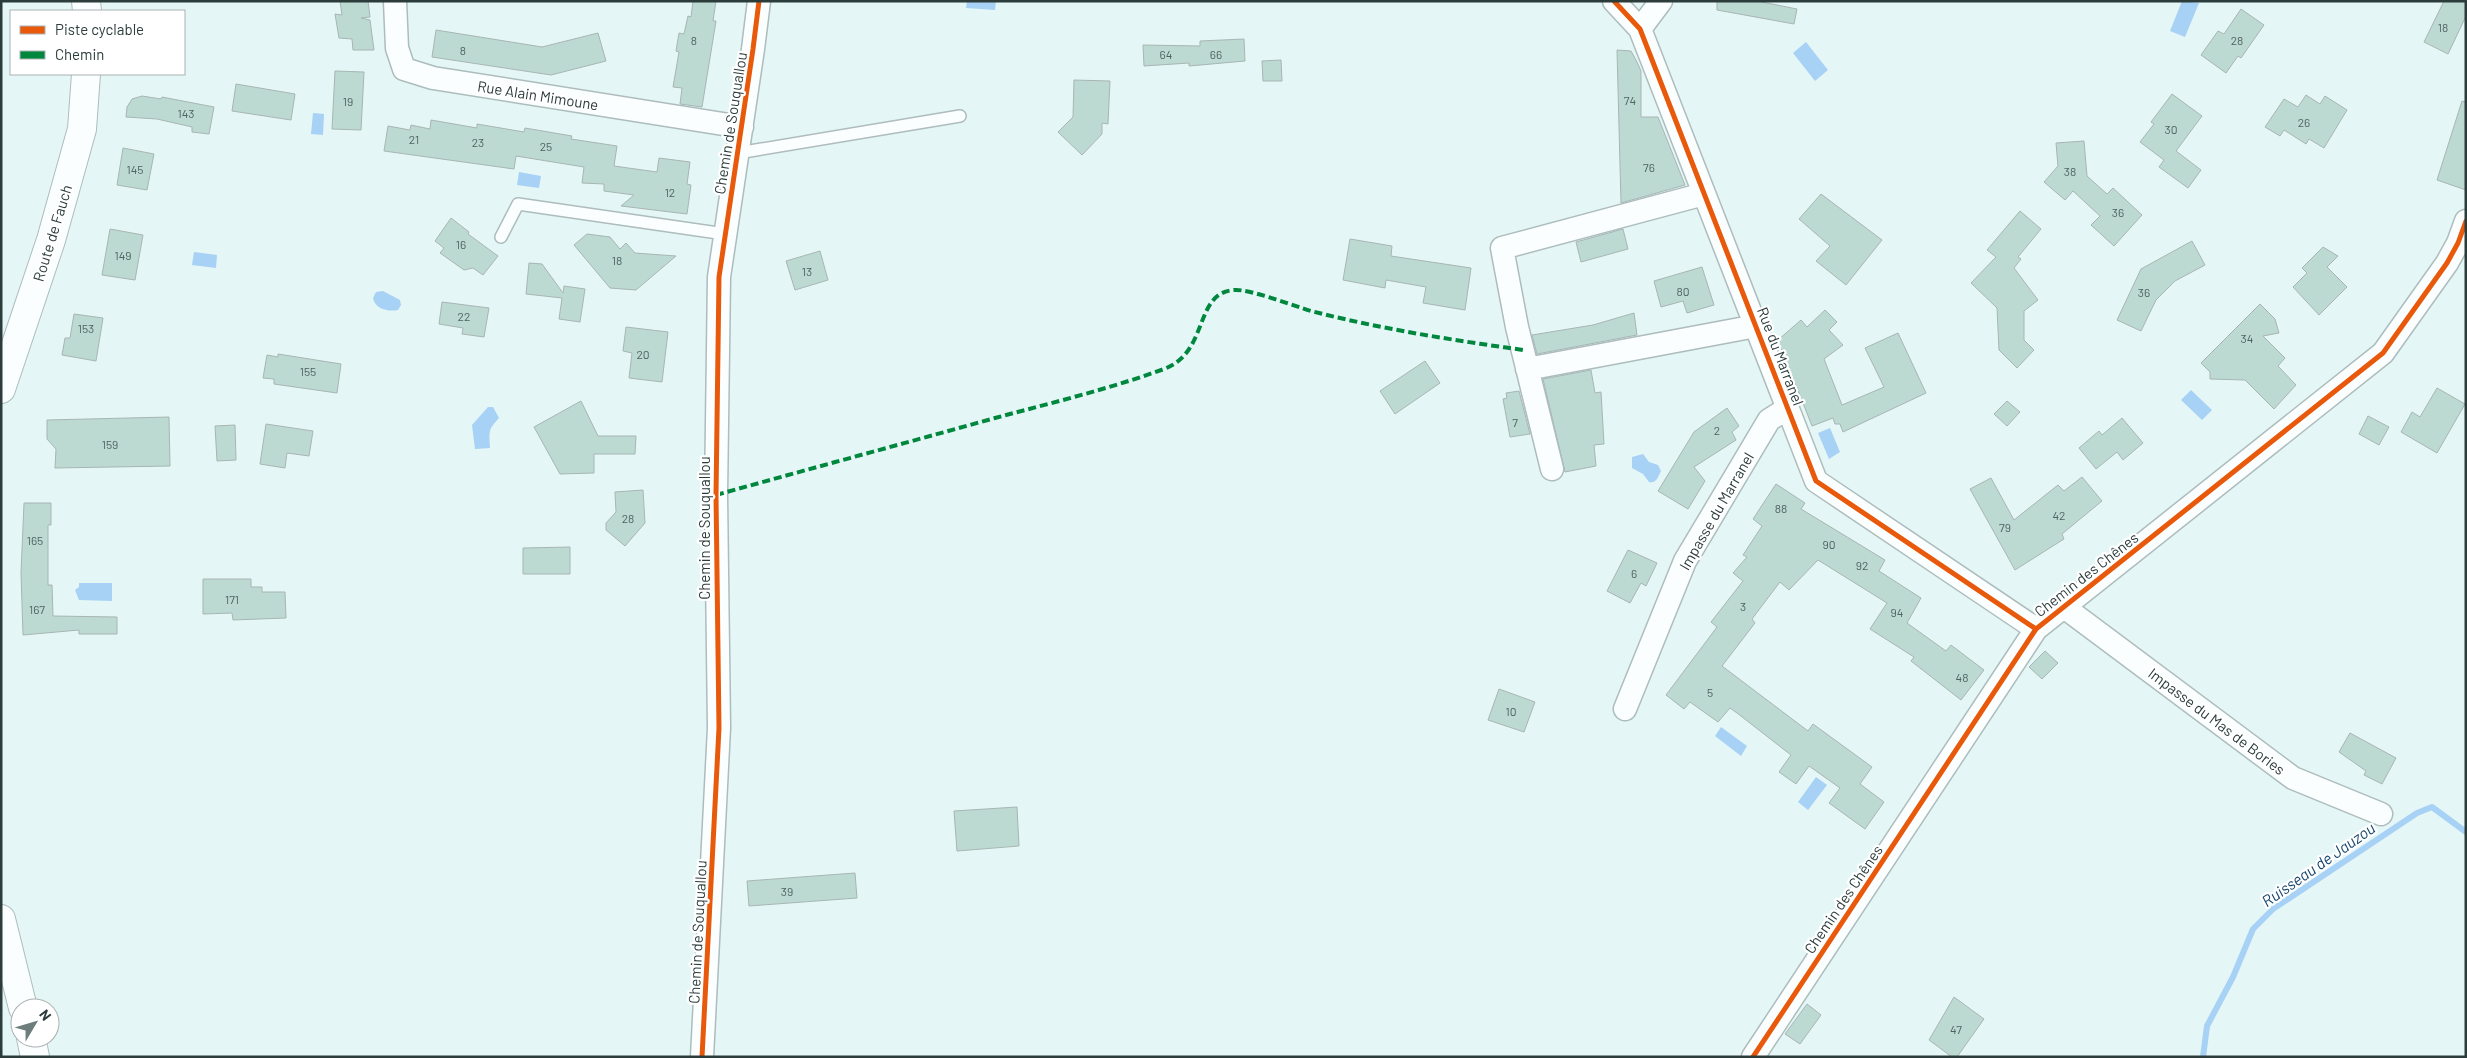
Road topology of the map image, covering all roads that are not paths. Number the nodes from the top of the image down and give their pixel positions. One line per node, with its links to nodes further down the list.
1 (395, 1): 8 (street, Rue Alain Mimoune)
2 (758, 1): 8 (street, Chemin de Souquallou)
3 (1614, 1): 5 (street, Rue du Marranel)
4 (1661, 1): 5 (street)
5 (1640, 29): 10 (street, Rue du Marranel)
6 (86, 75): 16 (street, Route de Fauch)
7 (960, 116): 9 (lane)
8 (742, 127): 9 (street, Chemin de Souquallou)
9 (738, 153): 12 (street, Chemin de Souquallou)
10 (1704, 194): 14 (street, Rue du Marranel); 15 (street)
11 (2466, 221): 19 (street, Chemin des Chênes)
12 (725, 234): 13 (lane); 25 (street, Chemin de Souquallou)
13 (501, 237)
14 (1756, 326): 15 (street); 17 (street, Rue du Marranel)
15 (1527, 369): 18 (street)
16 (1, 389)
17 (1788, 408): 20 (street, Rue du Marranel); 21 (street, Impasse du Marranel)
18 (1552, 469)
19 (2064, 606): 20 (street, Chemin des Chênes); 22 (street, Impasse du Mas de Bories)
20 (2036, 629): 26 (street, Chemin des Chênes)
21 (1625, 709)
22 (2381, 814)
23 (1, 919): 24 (street)
24 (21, 998)
25 (702, 1057)
26 (1753, 1057)

